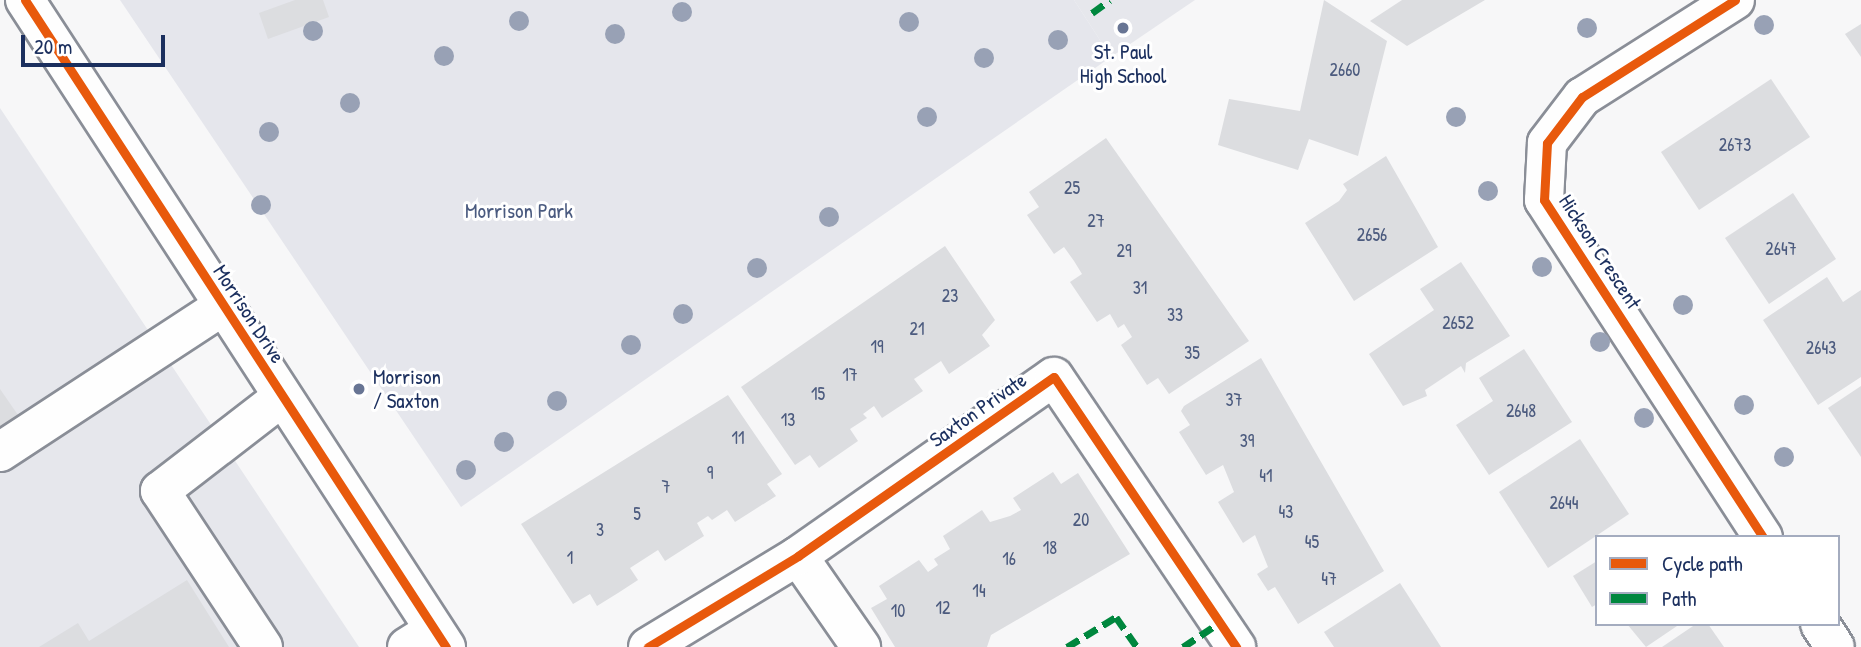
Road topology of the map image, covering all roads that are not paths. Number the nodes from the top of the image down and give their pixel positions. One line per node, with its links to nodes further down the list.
1 (25, 0): 3 (street, Morrison Drive)
2 (1735, 0): 6 (street, Hickson Crescent)
3 (223, 306): 4 (street, Morrison Drive); 5 (street)
4 (282, 397): 9 (street, Morrison Drive); 10 (street)
5 (0, 452)
6 (1762, 535)
7 (798, 556): 11 (street, Saxton Private); 12 (street); 13 (street, Saxton Private)
8 (1821, 626): 14 (street)
9 (429, 641)
10 (263, 647)
11 (648, 647)
12 (860, 647)
13 (1236, 647)
14 (1835, 647)

